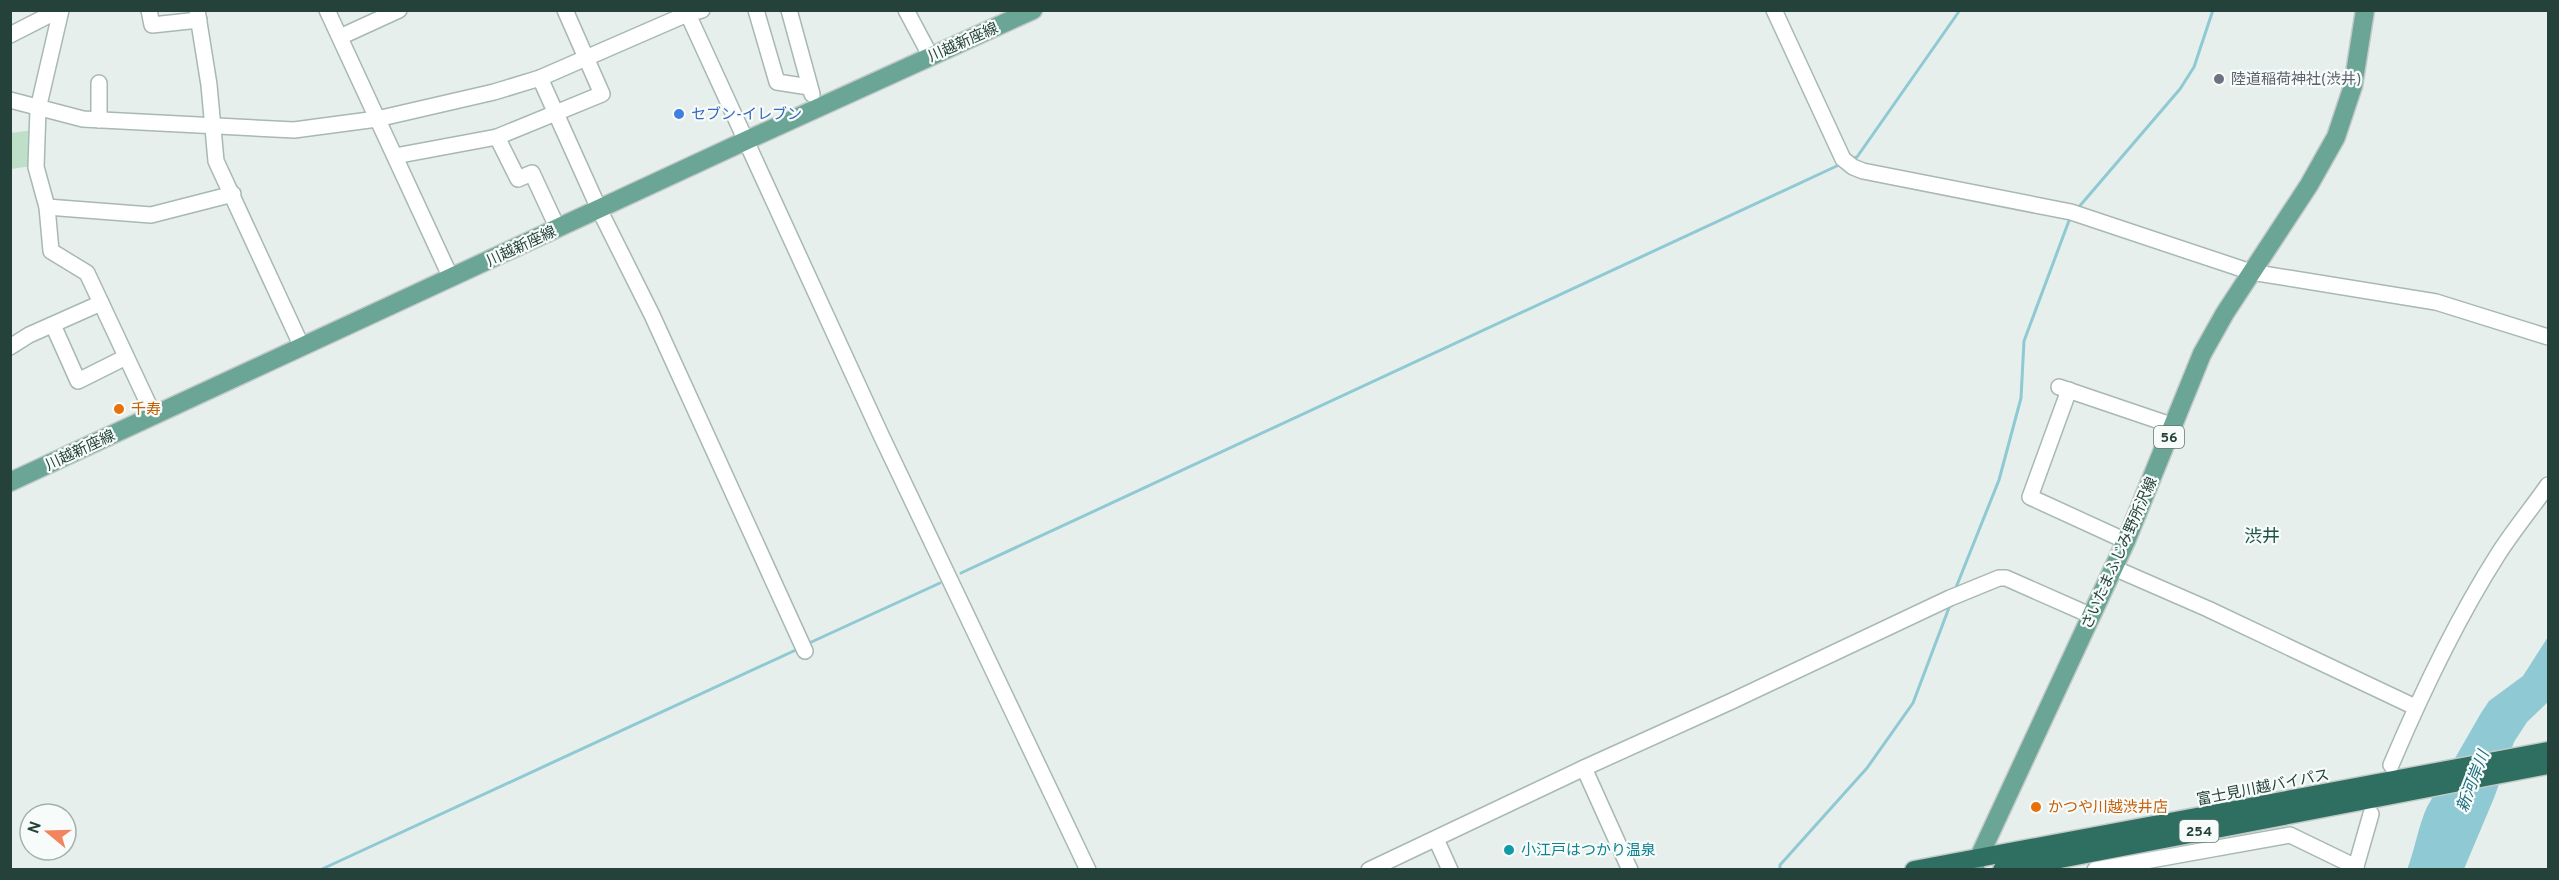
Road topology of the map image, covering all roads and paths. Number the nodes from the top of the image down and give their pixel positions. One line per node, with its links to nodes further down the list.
1 (60, 10): 14 (street); 23 (street)
2 (149, 10): 13 (street)
3 (327, 10): 15 (street)
4 (399, 10): 15 (street)
5 (565, 10): 17 (street)
6 (756, 10): 20 (street)
7 (789, 10): 20 (street)
8 (906, 10): 16 (street)
9 (1033, 10): 16 (main road, 川越新座線)
10 (1774, 10): 35 (street)
11 (2365, 10): 35 (main road, さいたまふじみ野所沢線 / 56)
12 (692, 12): 17 (street); 29 (street)
13 (198, 15): 27 (street)
14 (10, 35)
15 (340, 37): 25 (street)
16 (931, 57): 22 (main road, 川越新座線)
17 (586, 58): 18 (street); 24 (street)
18 (540, 78): 24 (street); 25 (street)
19 (99, 82): 26 (street)
20 (809, 87): 22 (street)
21 (10, 99): 23 (street)
22 (817, 108): 29 (main road, 川越新座線)
23 (38, 109): 26 (street); 32 (street)
24 (554, 113): 28 (street); 33 (street)
25 (377, 119): 27 (street); 30 (street)
26 (99, 120): 27 (street)
27 (213, 128): 31 (street)
28 (498, 137): 30 (street); 34 (street)
29 (745, 141): 33 (main road, 川越新座線); 59 (street)
30 (394, 156): 36 (street)
31 (233, 194): 32 (street); 41 (street)
32 (47, 207): 37 (street)
33 (599, 209): 34 (main road, 川越新座線); 50 (street)
34 (558, 229): 36 (main road, 川越新座線)
35 (2252, 272): 39 (street); 44 (main road, さいたまふじみ野所沢線 / 56)
36 (451, 278): 41 (main road, 川越新座線)
37 (101, 303): 38 (street); 42 (street)
38 (53, 325): 40 (street); 42 (street)
39 (2548, 337)
40 (10, 347)
41 (302, 347): 43 (main road, 川越新座線)
42 (126, 357): 43 (street)
43 (154, 416): 45 (main road, 川越新座線)
44 (2174, 426): 47 (main road, さいたまふじみ野所沢線 / 56); 47 (street)
45 (10, 482)
46 (2548, 485): 51 (street)
47 (2126, 541): 48 (main road, さいたまふじみ野所沢線 / 56)
48 (2114, 568): 49 (main road, さいたまふじみ野所沢線 / 56); 51 (street)
49 (2092, 616): 53 (street); 57 (main road, さいたまふじみ野所沢線 / 56)
50 (805, 651)
51 (2415, 706): 54 (street)
52 (2545, 759): 54 (highway, 富士見川越バイパス / 254)
53 (1584, 768): 56 (street); 62 (street)
54 (2397, 779): 57 (highway, 富士見川越バイパス / 254); 64 (highway, 富士見川越バイパス / 254)
55 (2371, 814): 58 (street)
56 (1436, 838): 60 (street); 61 (street)
57 (1976, 864): 63 (highway, 富士見川越バイパス / 254)
58 (2355, 868): 65 (street)
59 (1089, 870)
60 (1369, 870)
61 (1450, 870)
62 (1630, 870)
63 (1914, 870)
64 (2002, 870)
65 (2095, 870)

